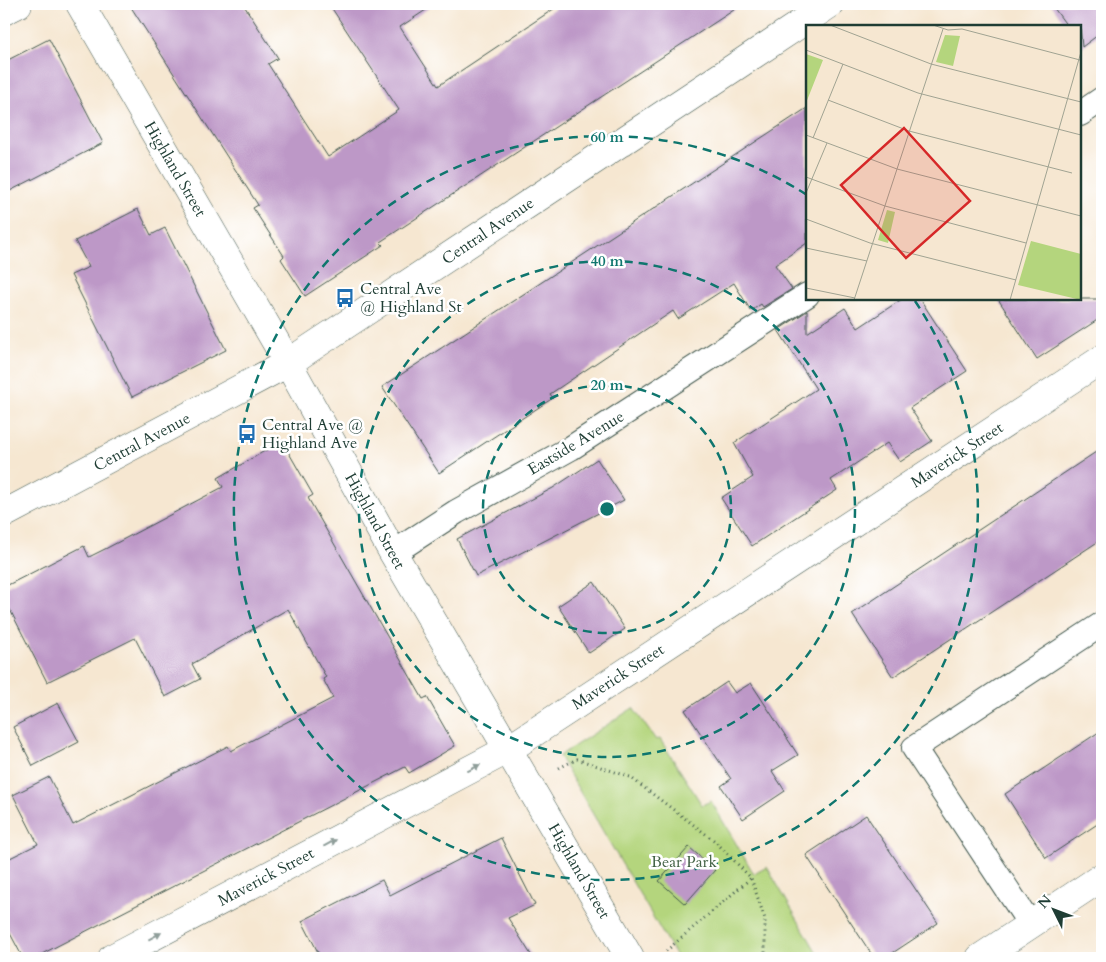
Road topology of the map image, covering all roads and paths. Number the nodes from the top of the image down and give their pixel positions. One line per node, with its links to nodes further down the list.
1 (18, 4): 4 (street)
2 (80, 4): 9 (street, Highland Street)
3 (830, 4): 9 (street, Central Avenue)
4 (4, 11)
5 (1102, 99): 6 (lane)
6 (1081, 113)
7 (806, 296): 11 (lane, Eastside Avenue)
8 (1102, 359): 13 (street, Maverick Street)
9 (288, 363): 10 (street, Central Avenue); 11 (street, Highland Street)
10 (4, 514)
11 (392, 553): 13 (street, Highland Street)
12 (1102, 624): 17 (lane)
13 (509, 749): 19 (street, Maverick Street, one-way to 13); 20 (street, Highland Street)
14 (559, 768): 16 (path)
15 (1102, 876): 17 (street)
16 (751, 878): 18 (path); 21 (path)
17 (1030, 924): 22 (street)
18 (666, 951)
19 (112, 958)
20 (630, 958)
21 (765, 958)
22 (980, 958)

